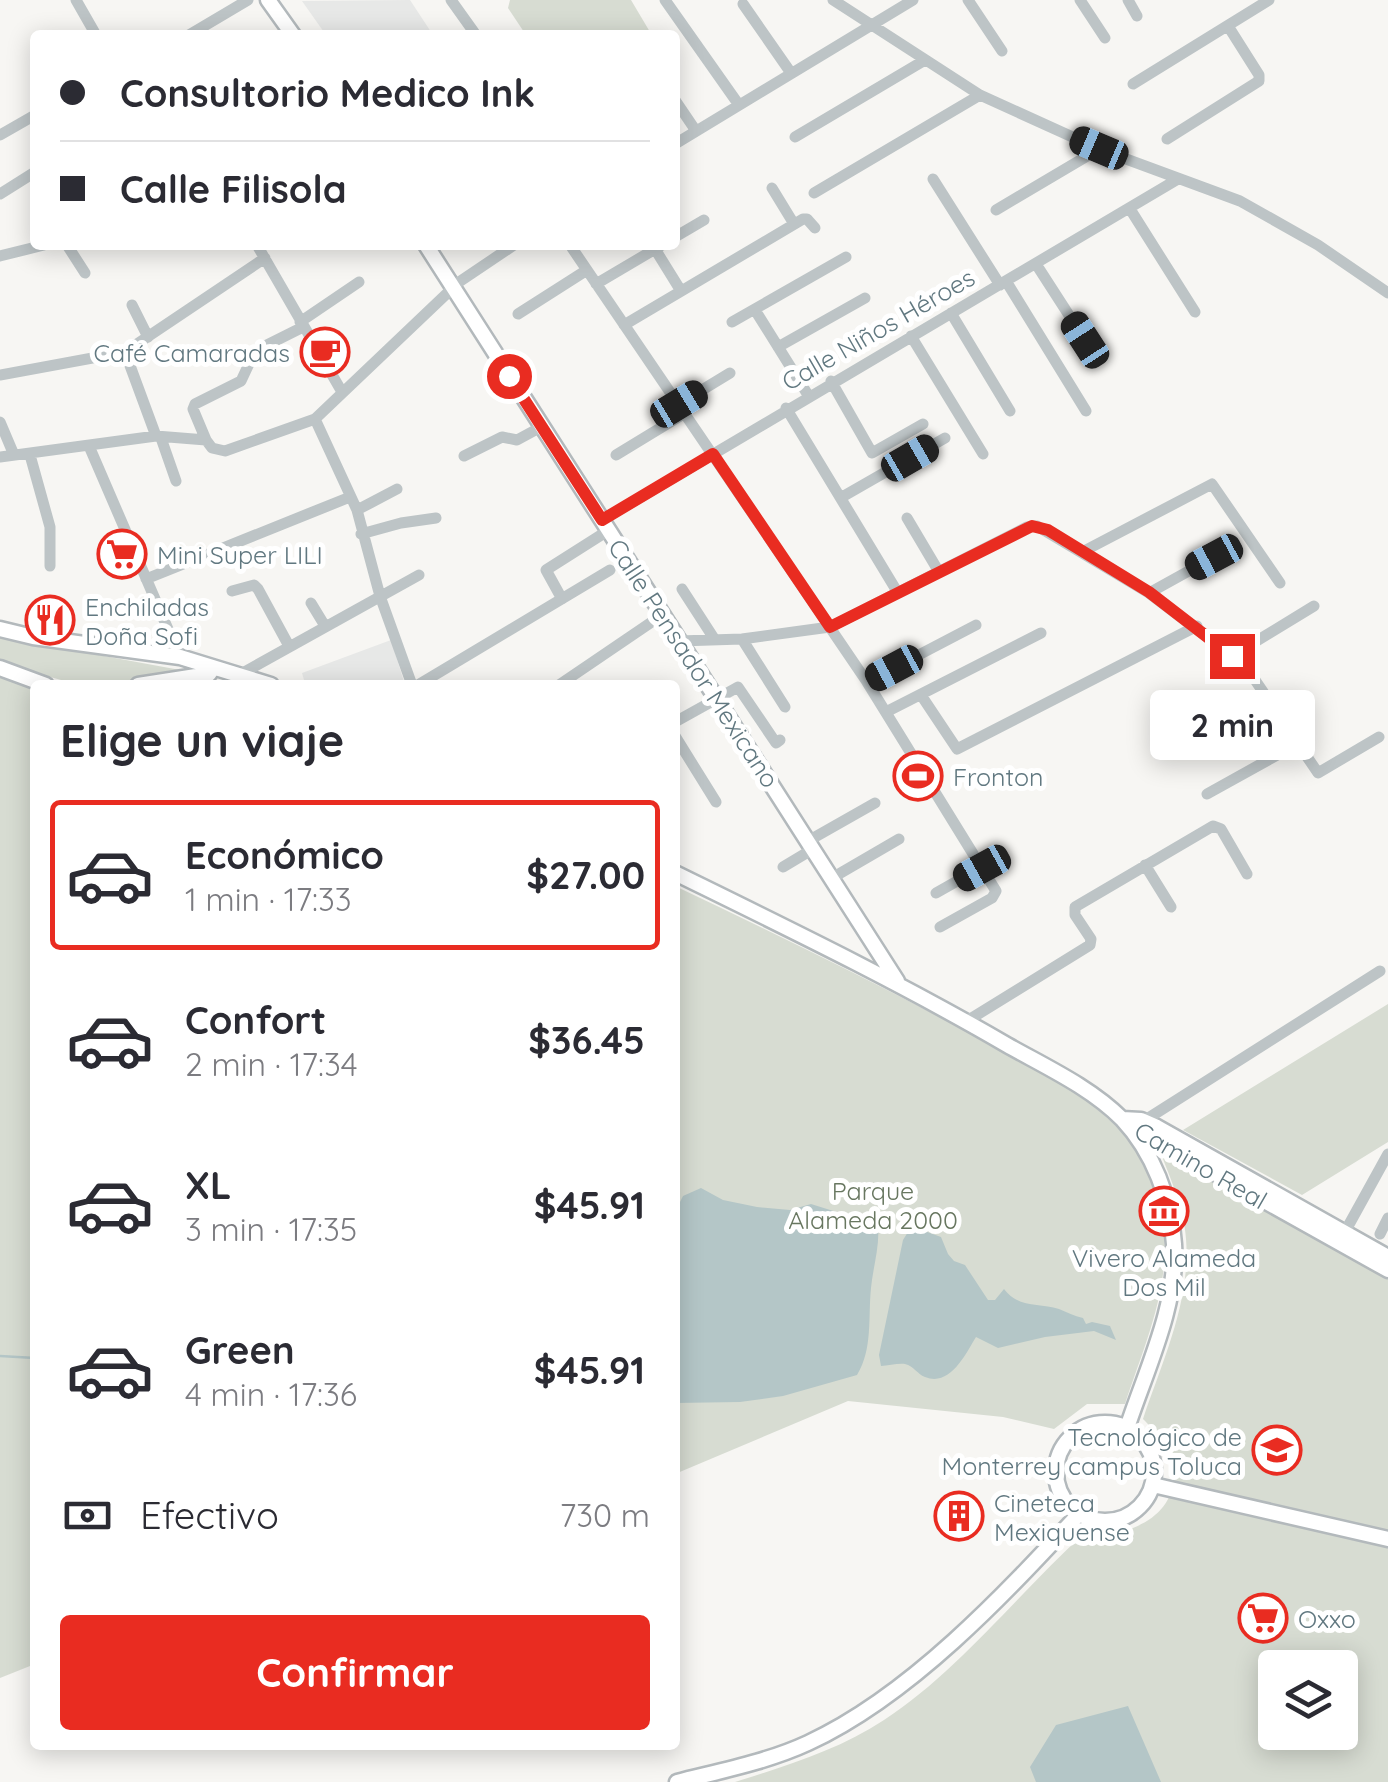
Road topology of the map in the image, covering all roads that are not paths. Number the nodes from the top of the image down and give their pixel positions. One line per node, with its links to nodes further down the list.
1 (76, 0): 16 (street)
2 (248, 0): 17 (street)
3 (268, 0): 18 (main road)
4 (451, 0): 19 (street)
5 (665, 0): 26 (street)
6 (833, 0): 14 (street)
7 (914, 0): 14 (street)
8 (968, 0): 21 (street)
9 (1080, 0): 20 (street)
10 (1128, 0): 13 (street)
11 (1269, 0): 15 (street)
12 (743, 4): 23 (street)
13 (1137, 16)
14 (872, 25): 22 (street); 23 (street)
15 (1228, 26): 24 (street); 32 (street)
16 (93, 30)
17 (197, 30)
18 (289, 30)
19 (470, 30)
20 (1105, 38)
21 (1002, 50)
22 (926, 60): 25 (street); 31 (street)
23 (791, 74): 26 (street)
24 (1133, 84)
25 (980, 94): 34 (street); 39 (street)
26 (740, 105): 29 (street)
27 (680, 107): 29 (street)
28 (30, 118): 30 (street)
29 (696, 131): 33 (street)
30 (0, 135)
31 (795, 137)
32 (1167, 139)
33 (680, 141)
34 (1099, 148): 37 (street); 42 (street)
35 (30, 175): 40 (street)
36 (933, 178): 62 (street)
37 (1178, 179): 41 (street, Calle Niños Héroes); 66 (street)
38 (772, 188): 44 (street)
39 (814, 193)
40 (0, 194)
41 (1130, 209): 58 (street, Calle Niños Héroes); 70 (street)
42 (996, 210)
43 (704, 220): 46 (street)
44 (794, 224): 45 (street); 65 (street)
45 (815, 228)
46 (680, 234)
47 (30, 248): 55 (street)
48 (70, 250): 60 (street)
49 (259, 250): 57 (street)
50 (429, 250): 64 (main road, Calle Pensador Mexicano)
51 (507, 250): 64 (street)
52 (573, 250): 59 (street)
53 (653, 250): 63 (street)
54 (660, 250): 65 (street)
55 (0, 256)
56 (846, 257): 69 (street)
57 (264, 258): 74 (street); 77 (street)
58 (1036, 264): 62 (street, Calle Niños Héroes); 78 (street)
59 (587, 270): 63 (street); 72 (street)
60 (85, 273)
61 (359, 282): 74 (street)
62 (1003, 283): 71 (street, Calle Niños Héroes); 89 (street)
63 (596, 284): 75 (street)
64 (452, 288): 84 (street); 93 (main road, Calle Pensador Mexicano)
65 (681, 291): 75 (street)
66 (1388, 292)
67 (866, 298): 79 (street)
68 (132, 306): 77 (street)
69 (755, 310): 73 (street); 79 (street)
70 (1196, 312)
71 (951, 313): 76 (street, Calle Niños Héroes); 88 (street)
72 (518, 314)
73 (732, 322)
74 (301, 324): 84 (street); 96 (street)
75 (624, 325): 87 (street)
76 (911, 336): 83 (street, Calle Niños Héroes); 100 (street)
77 (148, 337): 80 (street)
78 (1085, 340)
79 (778, 347): 85 (street)
80 (125, 352): 82 (street); 94 (street)
81 (730, 373): 87 (street)
82 (0, 375)
83 (831, 382): 85 (street, Calle Niños Héroes); 92 (street)
84 (342, 392): 90 (street)
85 (808, 395): 86 (street, Calle Niños Héroes)
86 (786, 408): 99 (street, Calle Niños Héroes); 108 (street)
87 (682, 409): 99 (street); 102 (street)
88 (1010, 411)
89 (1086, 411)
90 (315, 418): 96 (street); 107 (street)
91 (0, 422): 98 (street)
92 (922, 424)
93 (541, 427): 103 (street); 112 (main road, Calle Pensador Mexicano)
94 (159, 437): 96 (street); 97 (street); 105 (street)
95 (945, 438): 108 (street)
96 (206, 440)
97 (89, 446): 101 (street); 120 (street)
98 (14, 454): 101 (street); 104 (street)
99 (713, 454): 112 (street, Calle Niños Héroes); 134 (street)
100 (983, 454)
101 (30, 455): 116 (street)
102 (616, 455)
103 (464, 456)
104 (0, 457)
105 (176, 482)
106 (397, 490): 109 (street)
107 (350, 497): 109 (street); 120 (street)
108 (842, 498): 125 (street)
109 (357, 510): 113 (street)
110 (436, 518): 113 (street)
111 (907, 518): 118 (street)
112 (605, 525): 127 (street, Calle Niños Héroes); 130 (main road, Calle Pensador Mexicano)
113 (362, 534): 126 (street)
114 (1084, 551): 118 (street); 121 (street); 124 (street)
115 (1214, 557): 124 (street)
116 (50, 566)
117 (610, 570): 127 (street)
118 (939, 572): 125 (street)
119 (419, 575): 126 (street)
120 (146, 579): 142 (street)
121 (1280, 583)
122 (682, 589): 138 (street)
123 (232, 591): 140 (street)
124 (1149, 592): 133 (street)
125 (898, 594): 134 (street)
126 (380, 596): 132 (street); 149 (street)
127 (562, 599): 150 (street)
128 (311, 604): 132 (street)
129 (1314, 606): 141 (street)
130 (662, 615): 139 (main road, Calle Pensador Mexicano); 151 (street)
131 (976, 625): 152 (street)
132 (325, 626): 140 (street)
133 (1197, 626): 141 (street); 153 (street)
134 (830, 627): 137 (street); 152 (street)
135 (0, 628): 142 (main road)
136 (1041, 633): 153 (street)
137 (742, 639): 138 (street); 155 (street)
138 (716, 640): 139 (street)
139 (679, 641): 154 (main road, Calle Pensador Mexicano)
140 (289, 646): 145 (street)
141 (1232, 656): 161 (street)
142 (180, 658): 144 (main road)
143 (0, 668): 146 (main road)
144 (213, 668): 145 (main road); 147 (main road)
145 (239, 674): 148 (main road)
146 (32, 680)
147 (171, 680)
148 (256, 680)
149 (413, 680)
150 (424, 680)
151 (566, 680)
152 (867, 682): 156 (street)
153 (921, 694): 156 (street)
154 (717, 700): 157 (street); 159 (street); 166 (main road, Calle Pensador Mexicano)
155 (785, 707)
156 (886, 712): 169 (street)
157 (680, 719)
158 (1380, 737): 161 (street)
159 (778, 741)
160 (680, 744): 163 (street)
161 (1297, 744): 162 (street)
162 (1207, 794)
163 (716, 802)
164 (875, 803): 166 (street)
165 (899, 840): 172 (street)
166 (810, 845): 168 (street); 172 (main road, Calle Pensador Mexicano)
167 (1146, 864): 170 (street); 174 (street); 178 (street)
168 (784, 867)
169 (982, 868): 173 (street); 175 (street)
170 (1247, 874)
171 (680, 875): 177 (main road)
172 (832, 878): 177 (main road, Calle Pensador Mexicano)
173 (936, 893)
174 (1172, 907)
175 (940, 927)
176 (1380, 971): 180 (street)
177 (897, 982): 178 (main road)
178 (967, 1021): 179 (main road)
179 (1121, 1118): 180 (main road, Camino Real); 187 (main road)
180 (1138, 1124): 184 (main road, Camino Real)
181 (1388, 1154): 184 (street)
182 (1388, 1220): 183 (street)
183 (1380, 1234)
184 (1341, 1238): 185 (main road, Camino Real); 186 (main road, Camino Real)
185 (1388, 1256)
186 (1388, 1270)
187 (1127, 1428): 188 (main road); 189 (main road)
188 (1153, 1485): 189 (main road); 190 (main road)
189 (1080, 1513): 191 (main road)
190 (1388, 1540)
191 (677, 1782)

